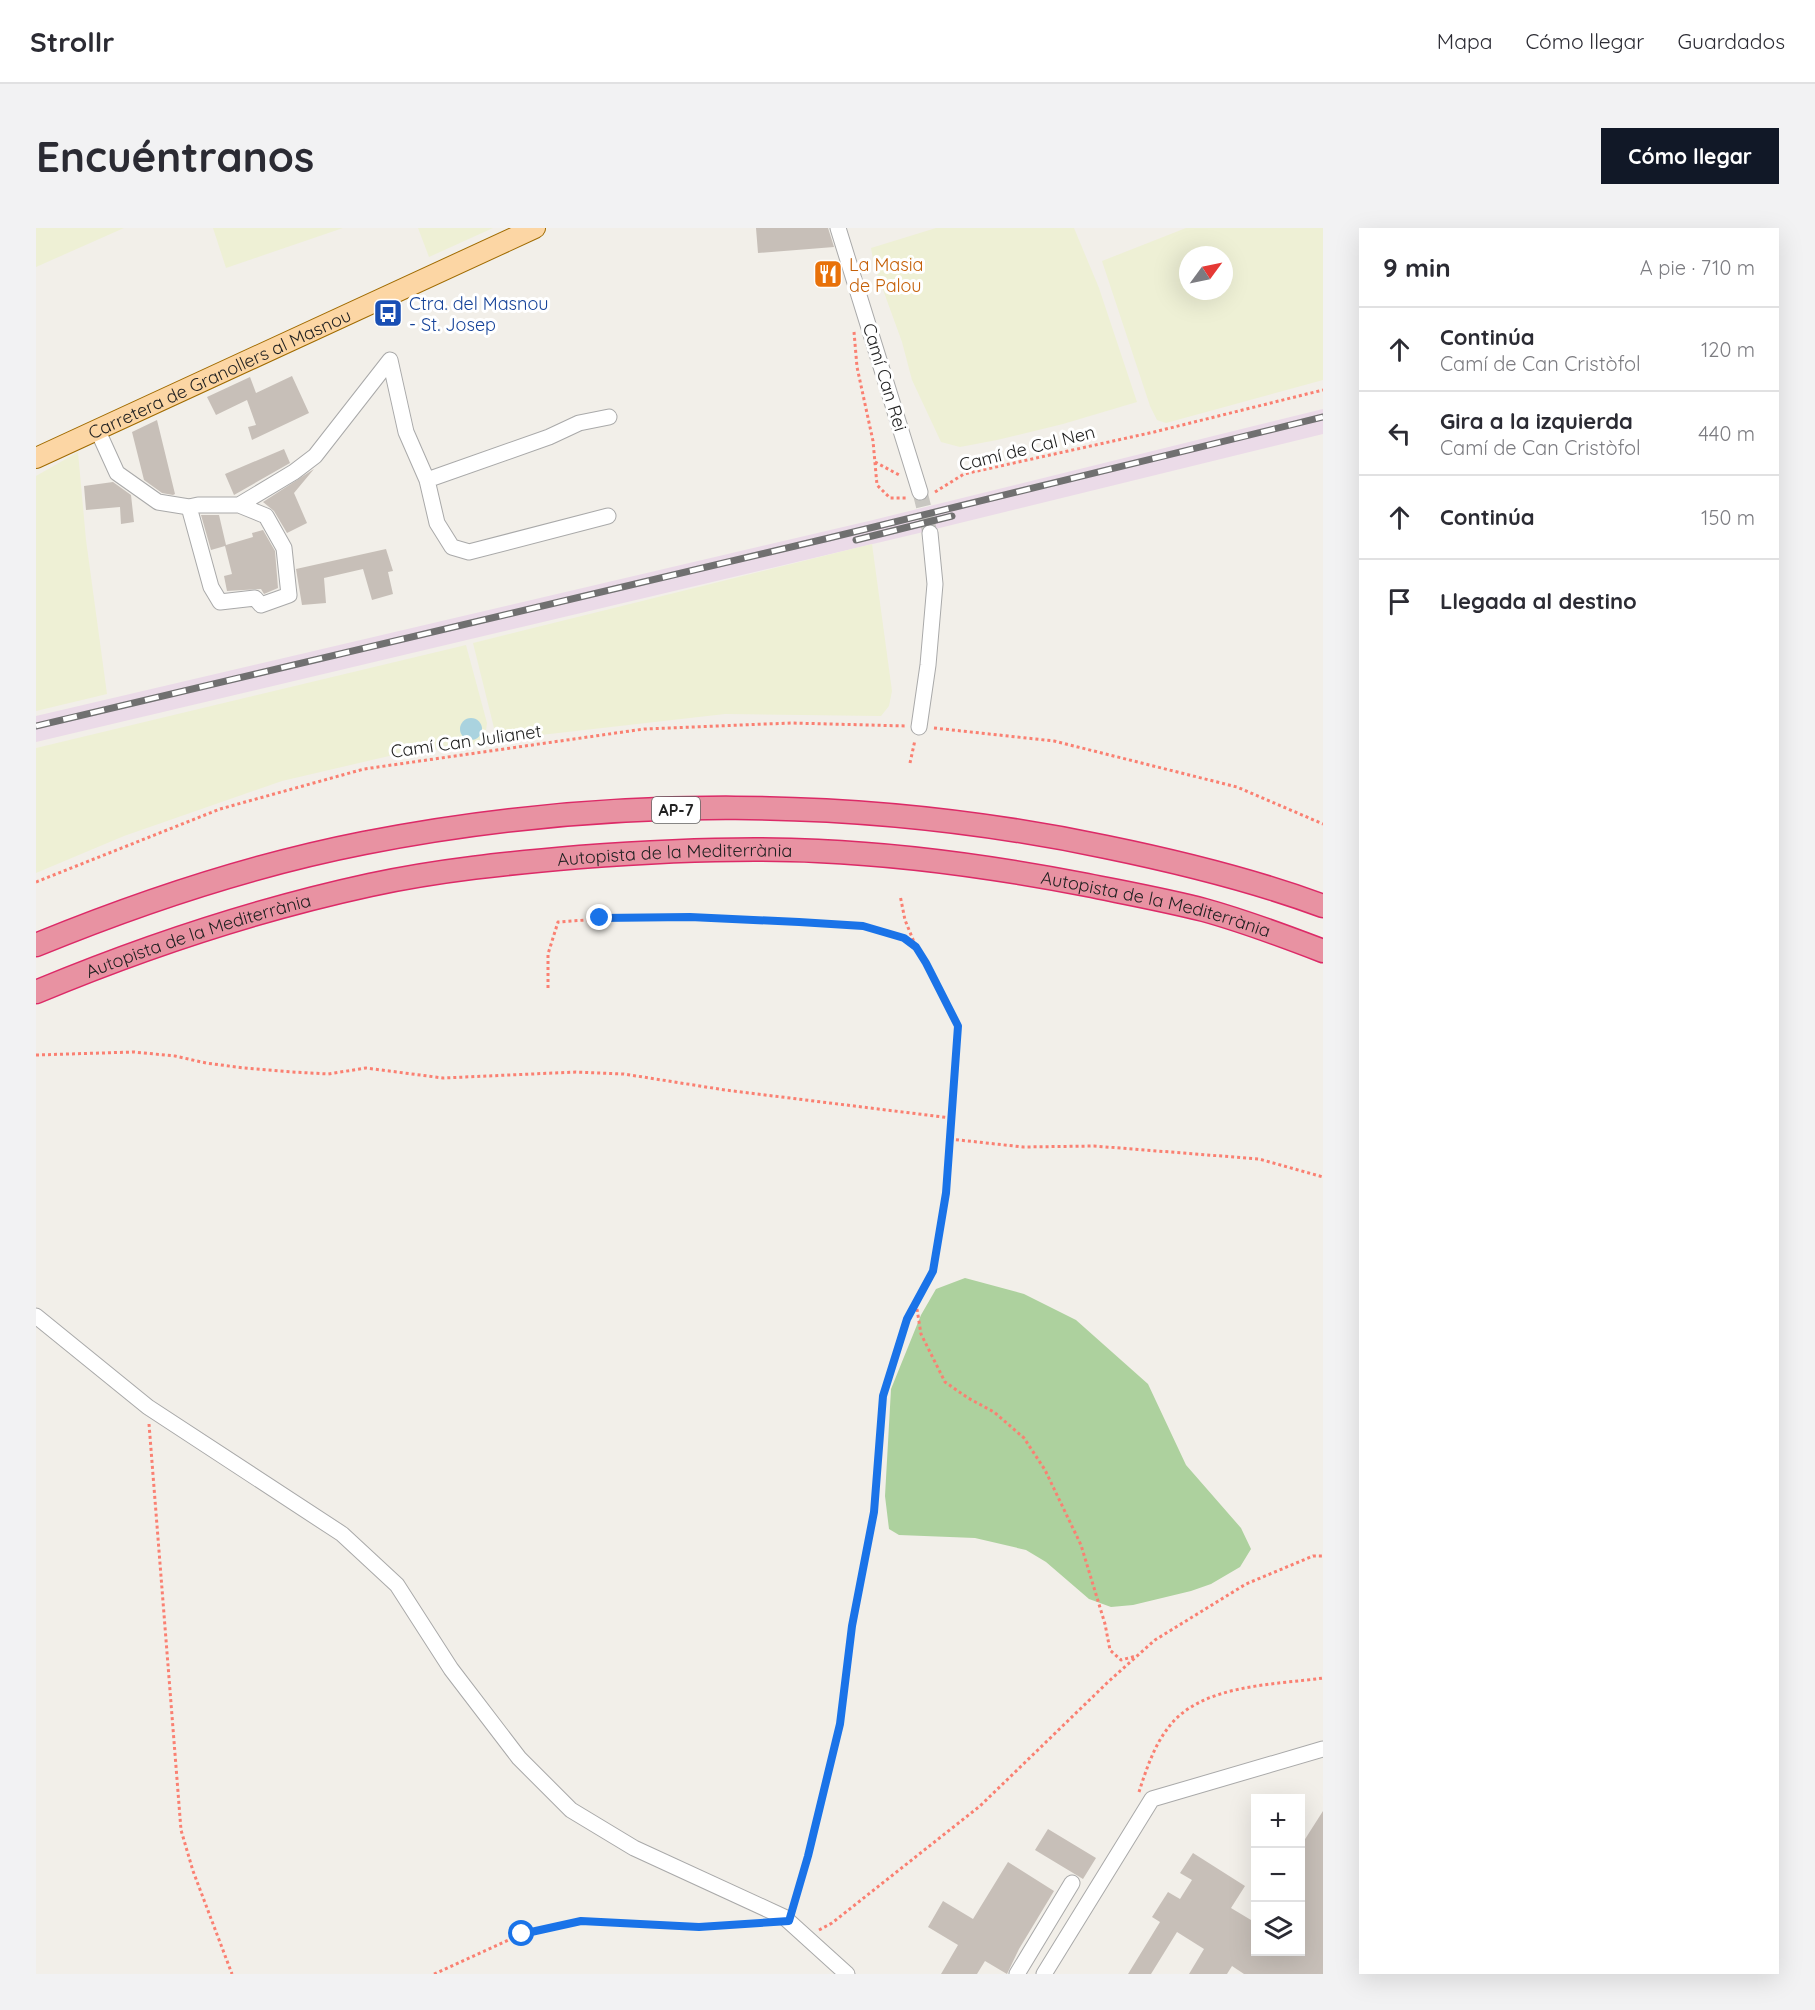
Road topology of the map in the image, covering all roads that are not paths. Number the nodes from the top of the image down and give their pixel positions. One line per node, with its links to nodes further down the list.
1 (535, 228): 4 (main road, Carretera de Granollers al Masnou)
2 (838, 228): 7 (street, Camí Can Rei)
3 (609, 417): 6 (street)
4 (97, 429): 5 (main road, Carretera de Granollers al Masnou); 9 (street)
5 (36, 458)
6 (427, 480): 8 (street); 10 (street)
7 (923, 494)
8 (239, 505): 9 (street); 9 (street)
9 (189, 507)
10 (609, 516)
11 (930, 533): 12 (street)
12 (919, 727)
13 (1323, 906): 14 (highway, AP-7)
14 (36, 945)
15 (1323, 951): 16 (highway, Autopista de la Mediterrània / AP-7)
16 (36, 992)
17 (36, 1316): 20 (street)
18 (1323, 1749): 22 (street)
19 (1072, 1883): 21 (street)
20 (847, 1974)
21 (1017, 1974)
22 (1044, 1974)

